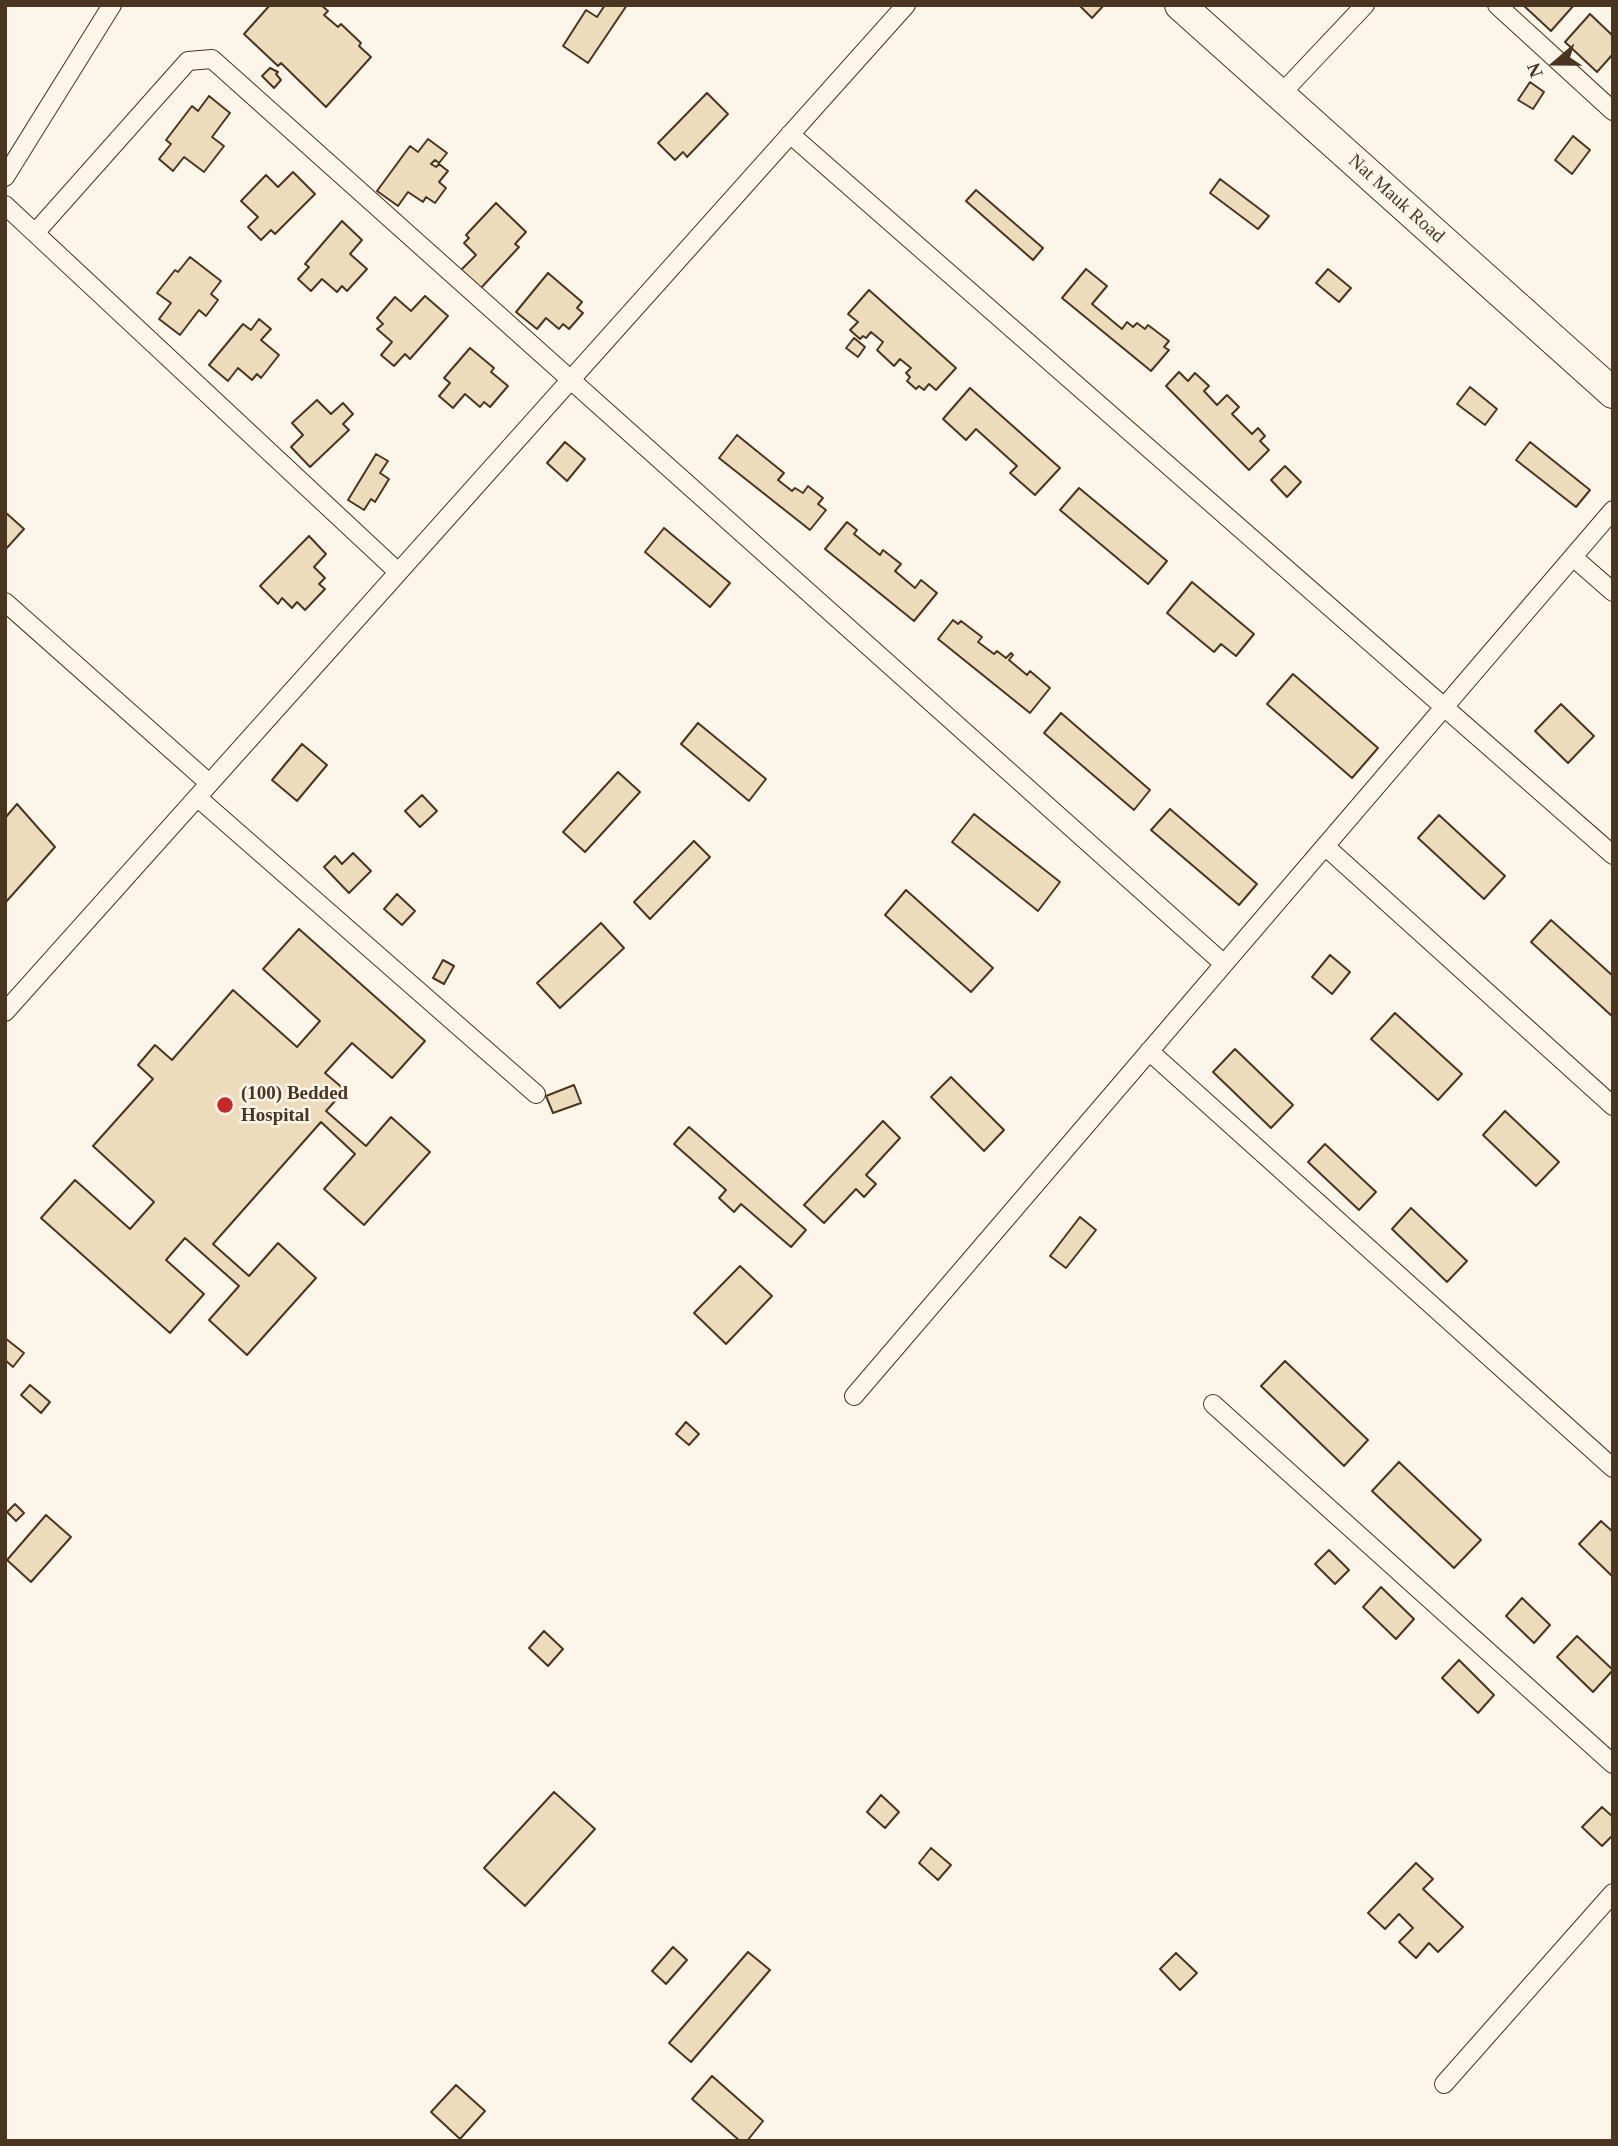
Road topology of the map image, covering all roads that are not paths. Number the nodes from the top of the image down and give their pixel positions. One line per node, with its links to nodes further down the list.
1 (112, 5): 9 (street)
2 (906, 5): 8 (street)
3 (1180, 5): 6 (highway, Nat Mauk Road)
4 (1365, 5): 6 (street)
5 (1497, 5): 7 (street)
6 (1280, 95): 13 (highway, Nat Mauk Road)
7 (1613, 111)
8 (790, 134): 12 (street); 19 (street)
9 (5, 177)
10 (5, 205): 11 (street)
11 (35, 233): 12 (street); 16 (street)
12 (570, 379): 16 (street); 24 (street)
13 (1613, 393)
14 (1613, 510): 15 (street)
15 (1573, 557): 17 (street); 19 (street)
16 (398, 572): 20 (street)
17 (1613, 592)
18 (5, 602): 20 (street)
19 (1444, 707): 22 (street); 23 (street)
20 (209, 783): 21 (street)
21 (197, 797): 25 (street); 27 (street)
22 (1325, 846): 24 (street); 28 (street)
23 (1613, 855)
24 (1224, 964): 26 (street)
25 (5, 1012)
26 (1149, 1051): 29 (street); 31 (street)
27 (536, 1094)
28 (1613, 1106)
29 (854, 1396)
30 (1213, 1404): 32 (street)
31 (1613, 1468)
32 (1613, 1764)
33 (1613, 1894): 34 (street)
34 (1444, 2084)

